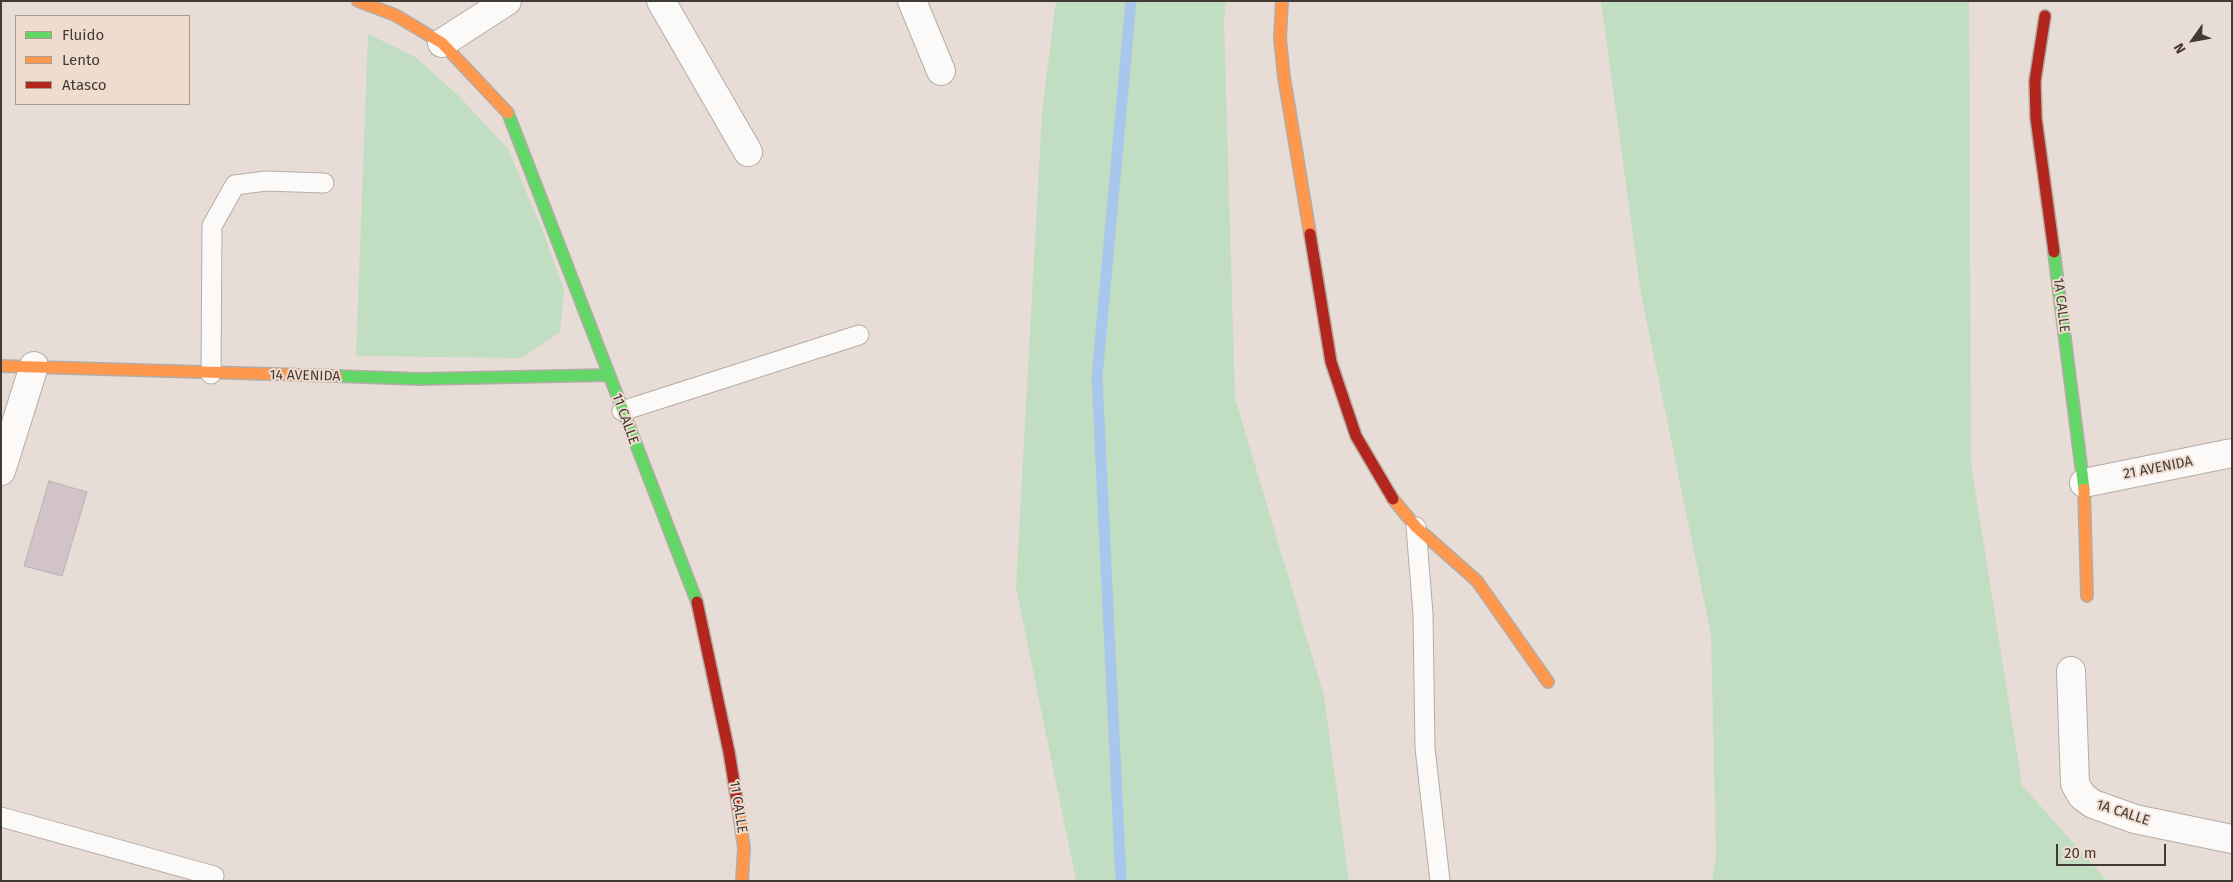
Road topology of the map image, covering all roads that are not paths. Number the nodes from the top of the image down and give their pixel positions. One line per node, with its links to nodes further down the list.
1 (358, 1): 7 (street, 11 CALLE)
2 (507, 1): 7 (street)
3 (661, 1): 9 (street)
4 (912, 1): 8 (street)
5 (1282, 1): 20 (street)
6 (2045, 16): 19 (street, 1A CALLE)
7 (442, 43): 15 (street, 11 CALLE)
8 (941, 71)
9 (748, 152)
10 (324, 183): 14 (lane)
11 (859, 335): 16 (lane)
12 (1, 366): 13 (street, 14 AVENIDA)
13 (34, 366): 14 (street, 14 AVENIDA); 18 (street)
14 (211, 374): 15 (street, 14 AVENIDA)
15 (609, 375): 16 (street, 11 CALLE)
16 (622, 411): 27 (street, 11 CALLE)
17 (2232, 453): 19 (street, 21 AVENIDA)
18 (1, 471)
19 (2084, 483): 21 (street, 1A CALLE)
20 (1416, 527): 23 (street); 28 (lane)
21 (2087, 596)
22 (2071, 671): 25 (street, 1A CALLE)
23 (1548, 682)
24 (1, 817): 26 (lane)
25 (2232, 839)
26 (214, 876)
27 (742, 881)
28 (1440, 881)

